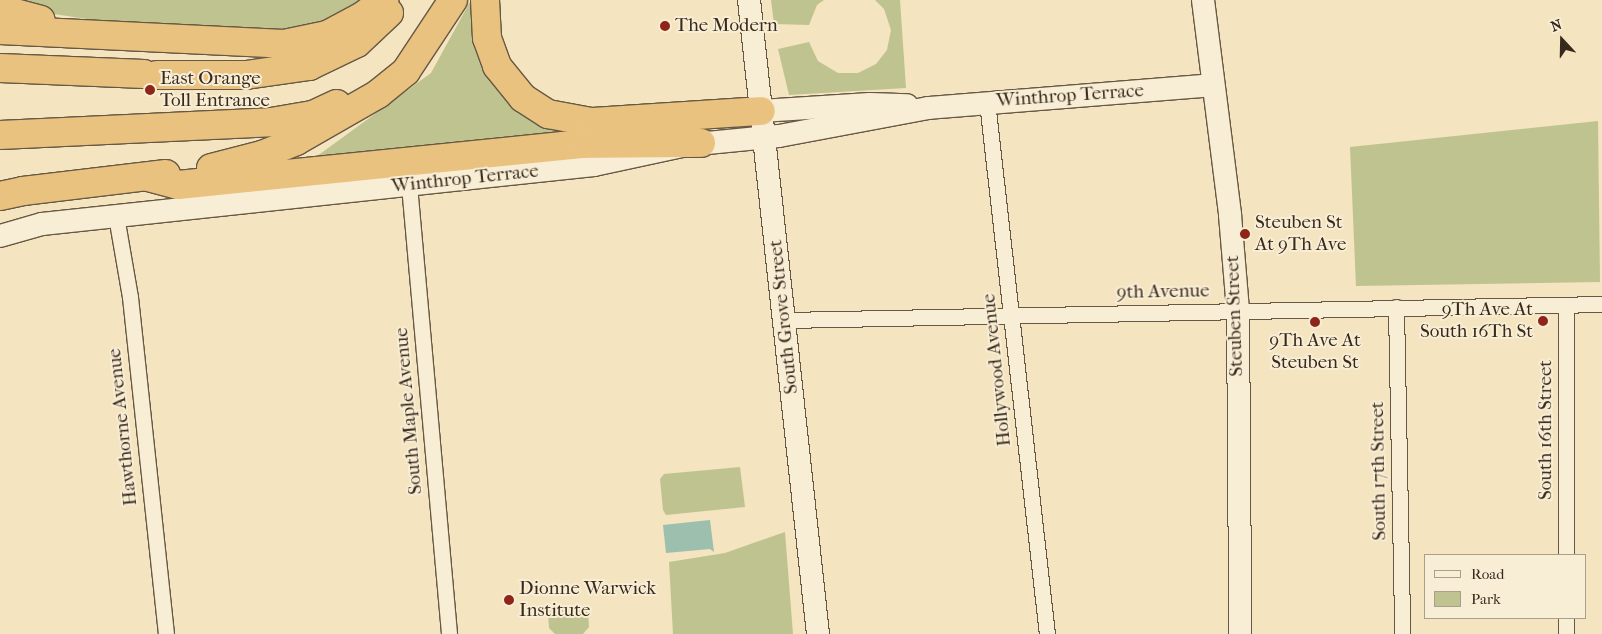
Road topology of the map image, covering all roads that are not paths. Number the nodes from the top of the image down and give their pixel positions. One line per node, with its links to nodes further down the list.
1 (384, 0): 9 (highway)
2 (398, 0): 11 (highway)
3 (453, 0): 10 (highway)
4 (486, 0): 15 (highway)
5 (749, 0): 15 (main road, South Grove Street)
6 (1203, 0): 12 (main road, Steuben Street)
7 (0, 9): 9 (highway)
8 (0, 30): 9 (highway)
9 (166, 38)
10 (416, 55): 16 (highway); 19 (highway)
11 (0, 68)
12 (1213, 85): 13 (main road, Winthrop Terrace); 27 (main road, Steuben Street)
13 (987, 102): 14 (main road, Winthrop Terrace); 28 (street, Hollywood Avenue)
14 (928, 108): 15 (main road, Winthrop Terrace); 17 (main road, Winthrop Terrace)
15 (761, 111): 17 (main road, South Grove Street)
16 (0, 135)
17 (764, 138): 18 (main road, Winthrop Terrace); 29 (main road, South Grove Street)
18 (701, 143): 19 (highway); 20 (main road, Winthrop Terrace)
19 (148, 176): 21 (highway)
20 (409, 185): 22 (main road, Winthrop Terrace); 33 (street, South Maple Avenue)
21 (0, 196)
22 (116, 216): 23 (main road, Winthrop Terrace); 32 (street, Hawthorne Avenue)
23 (0, 236)
24 (1602, 304): 25 (street, 9th Avenue)
25 (1566, 305): 26 (street, 9th Avenue); 30 (street, South 16th Street)
26 (1396, 307): 27 (street, 9th Avenue); 37 (street, South 17th Street)
27 (1238, 310): 28 (street, 9th Avenue); 36 (main road, Steuben Street)
28 (1011, 315): 29 (street, 9th Avenue); 35 (street, Hollywood Avenue)
29 (786, 320): 34 (main road, South Grove Street)
30 (1566, 554)
31 (1566, 619): 38 (street)
32 (166, 634)
33 (449, 634)
34 (818, 634)
35 (1047, 634)
36 (1240, 634)
37 (1402, 634)
38 (1566, 634)

